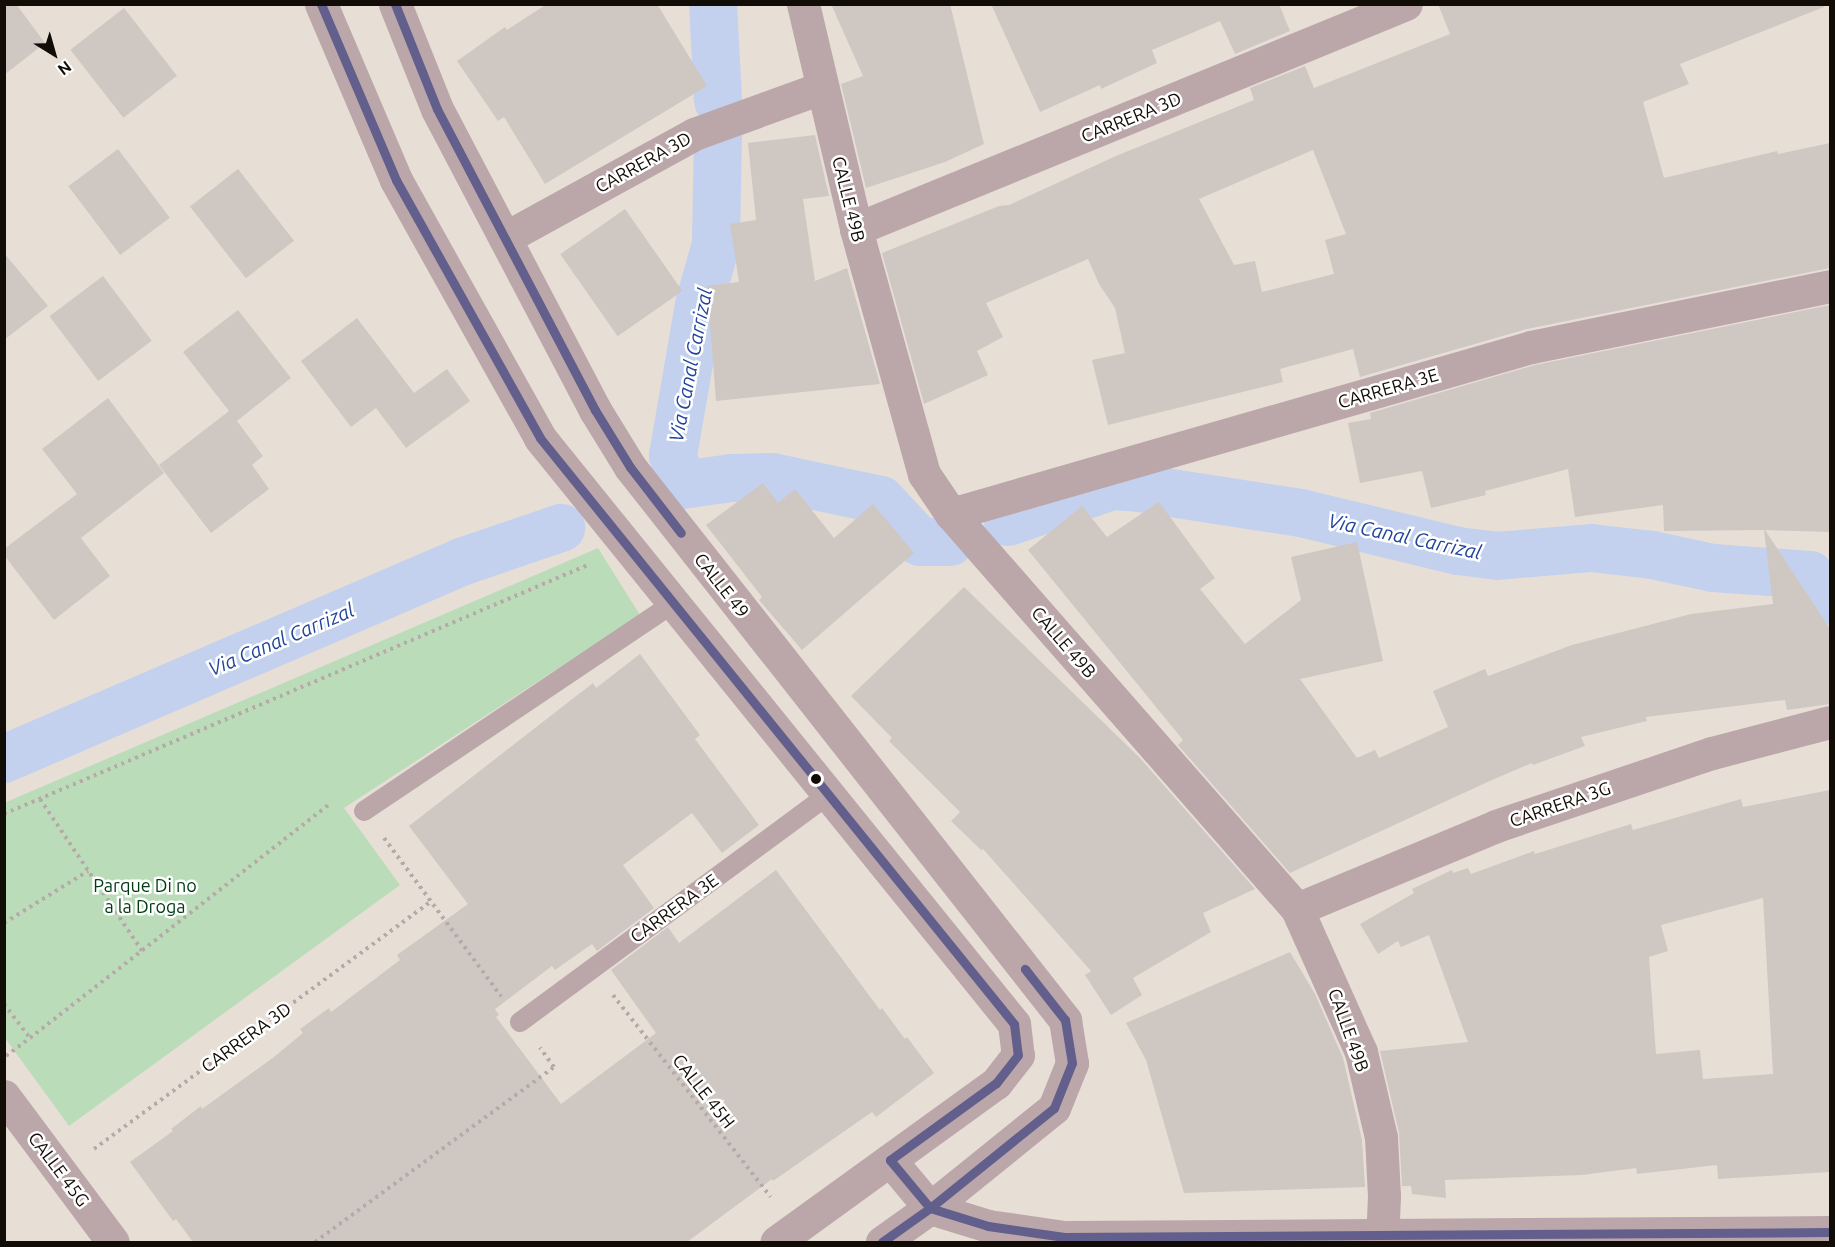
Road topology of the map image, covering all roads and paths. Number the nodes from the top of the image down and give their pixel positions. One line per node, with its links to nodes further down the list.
1 (321, 4): 10 (street)
2 (803, 4): 5 (street, CALLE 49B)
3 (1406, 4): 6 (street, CARRERA 3D)
4 (404, 7): 7 (street, CALLE 49)
5 (821, 88): 6 (street, CALLE 49B); 7 (street, CARRERA 3D)
6 (855, 229): 11 (street, CALLE 49B)
7 (505, 238): 9 (street, CALLE 49)
8 (1830, 286): 11 (street, CARRERA 3E)
9 (630, 467): 10 (street); 33 (street, CALLE 49)
10 (591, 501): 12 (street)
11 (951, 514): 22 (street, CALLE 49B)
12 (630, 548): 13 (street); 16 (path)
13 (674, 603): 15 (street); 18 (lane)
14 (1830, 722): 22 (street, CARRERA 3G)
15 (829, 794): 25 (lane, CARRERA 3E); 31 (street)
16 (40, 799): 19 (path); 20 (path)
17 (336, 799): 24 (path)
18 (364, 811): 21 (path)
19 (4, 814)
20 (88, 871): 23 (path); 24 (path)
21 (432, 901): 27 (path); 32 (path, CARRERA 3D)
22 (1297, 909): 36 (street, CALLE 49B)
23 (4, 923)
24 (142, 951): 28 (path)
25 (592, 969): 27 (lane, CARRERA 3E); 35 (path, CALLE 45H)
26 (4, 1004): 28 (path)
27 (520, 1022): 38 (path)
28 (30, 1038): 29 (path)
29 (4, 1057)
30 (4, 1096): 32 (street, CALLE 45G)
31 (890, 1160): 33 (street); 35 (street)
32 (61, 1173): 37 (street, CALLE 45G)
33 (930, 1208): 36 (street); 39 (street)
34 (1830, 1232): 36 (street)
35 (786, 1235)
36 (1382, 1239)
37 (113, 1242)
38 (315, 1242)
39 (882, 1242)

